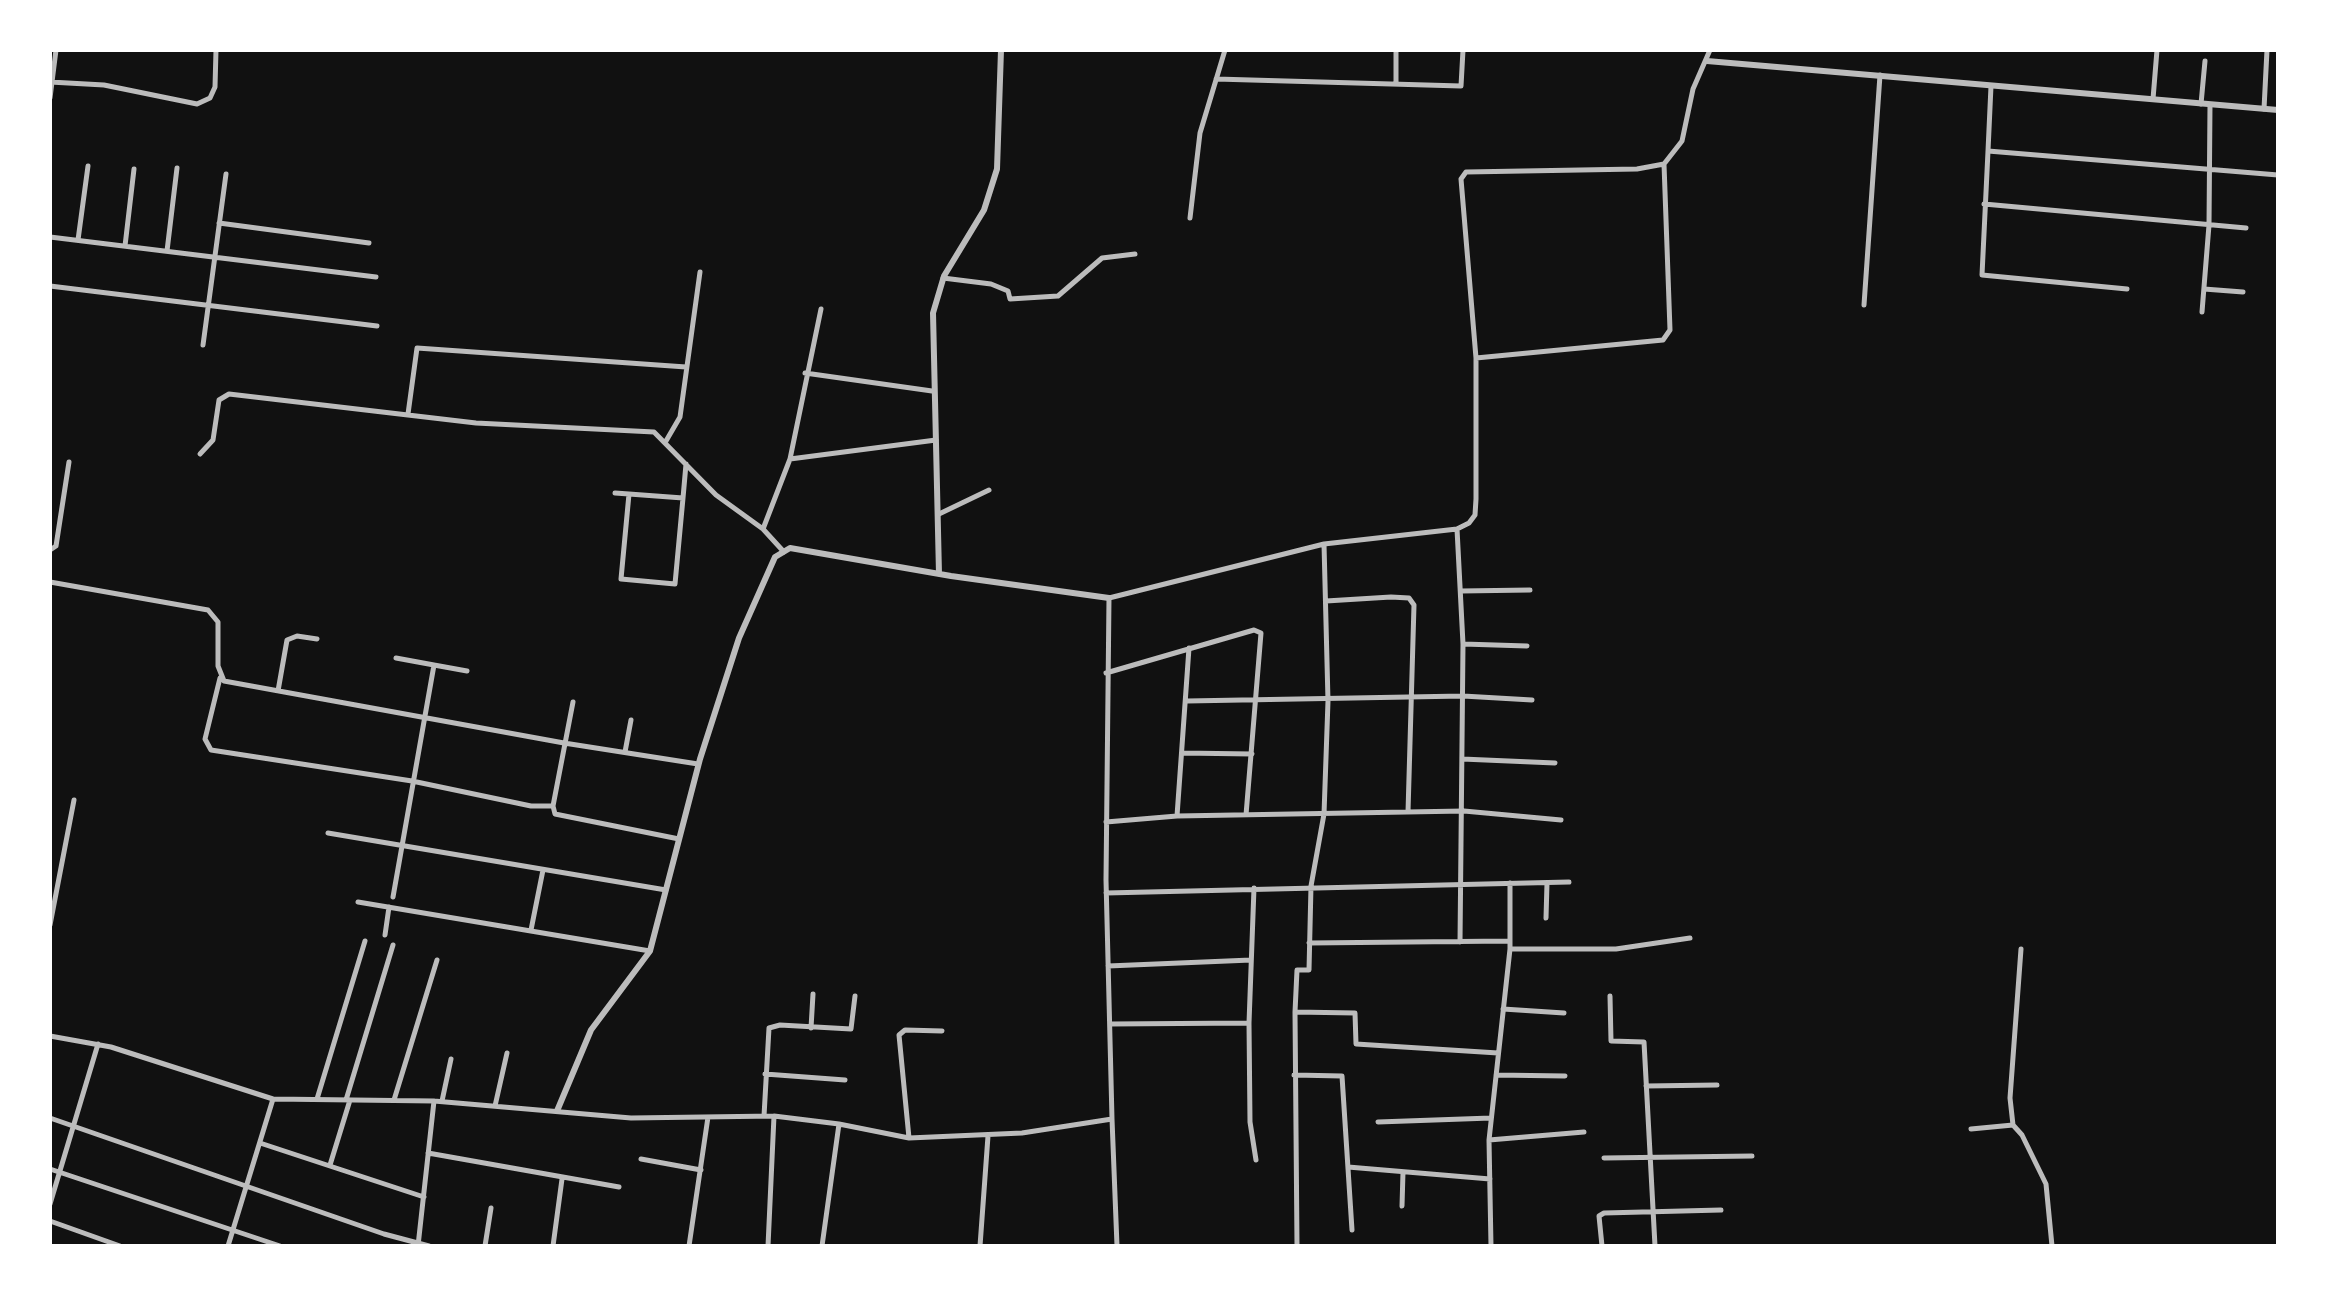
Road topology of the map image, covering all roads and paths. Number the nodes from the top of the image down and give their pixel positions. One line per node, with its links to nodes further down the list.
1 (56, 50): 14 (street)
2 (216, 50): 14 (street)
3 (1001, 50): 44 (street)
4 (1225, 50): 13 (street)
5 (1396, 50): 15 (street)
6 (1463, 50): 15 (street)
7 (1710, 50): 10 (street)
8 (2157, 50): 18 (street)
9 (2267, 50): 20 (street)
10 (1707, 61): 12 (street); 23 (street)
11 (2205, 61): 19 (street)
12 (1880, 75): 16 (street); 50 (street)
13 (1216, 79): 15 (street); 31 (street)
14 (51, 82): 17 (street)
15 (1396, 84)
16 (1991, 86): 18 (street); 22 (street)
17 (50, 98)
18 (2153, 99): 19 (street)
19 (2206, 104): 20 (street); 27 (street)
20 (2264, 109): 21 (street)
21 (2278, 110)
22 (1988, 151): 27 (street); 30 (street)
23 (1664, 164): 55 (street); 55 (street)
24 (88, 166): 36 (street)
25 (177, 168): 39 (street)
26 (134, 169): 38 (street)
27 (2208, 169): 29 (street); 33 (street)
28 (226, 174): 32 (street)
29 (2278, 175)
30 (1984, 204): 33 (street); 46 (street)
31 (1190, 218)
32 (219, 223): 37 (street); 41 (street)
33 (2209, 225): 34 (street); 47 (street)
34 (2246, 228)
35 (50, 237): 36 (street)
36 (78, 240): 38 (street)
37 (369, 243)
38 (125, 246): 39 (street)
39 (167, 251): 41 (street)
40 (1135, 254): 44 (street)
41 (215, 257): 43 (street); 49 (street)
42 (700, 272): 56 (street)
43 (376, 277)
44 (943, 278): 58 (street)
45 (50, 286): 49 (street)
46 (2127, 289)
47 (2204, 289): 48 (street); 52 (street)
48 (2243, 292)
49 (208, 305): 53 (street); 54 (street)
50 (1864, 305)
51 (821, 309): 57 (street)
52 (2202, 312)
53 (377, 326)
54 (203, 345)
55 (1476, 358): 72 (street)
56 (686, 367): 59 (street); 61 (street)
57 (805, 373): 58 (street); 63 (street)
58 (932, 391): 60 (street)
59 (408, 414): 61 (street); 62 (street)
60 (938, 440): 63 (street); 70 (street)
61 (666, 441): 65 (street)
62 (200, 454)
63 (790, 459): 71 (street)
64 (69, 462): 74 (street)
65 (686, 463): 69 (street); 71 (street)
66 (989, 490): 70 (street)
67 (615, 493): 68 (street)
68 (629, 494): 69 (street); 69 (street)
69 (683, 498)
70 (939, 514): 76 (street)
71 (763, 529): 75 (street)
72 (1457, 529): 73 (street); 79 (street)
73 (1324, 544): 80 (street); 81 (street)
74 (50, 550)
75 (784, 552): 76 (street); 107 (street)
76 (939, 574): 80 (street)
77 (50, 582): 90 (street)
78 (1530, 590): 79 (street)
79 (1461, 591): 83 (street)
80 (1109, 598): 89 (street)
81 (1326, 601): 93 (street); 97 (street)
82 (317, 639): 91 (street)
83 (1463, 644): 84 (street); 92 (street)
84 (1527, 646)
85 (1189, 648): 89 (street); 94 (street); 96 (street)
86 (396, 658): 87 (street)
87 (434, 665): 88 (street); 99 (street)
88 (467, 671)
89 (1106, 673): 117 (street)
90 (220, 677): 91 (street); 108 (street)
91 (278, 691): 99 (street)
92 (1463, 696): 93 (street); 95 (street); 105 (street)
93 (1411, 698): 97 (street); 112 (street)
94 (1256, 700): 96 (street); 97 (street); 104 (street)
95 (1532, 700)
96 (1187, 701): 103 (street)
97 (1328, 701): 113 (street)
98 (573, 702): 101 (street)
99 (424, 718): 101 (street); 108 (street)
100 (631, 720): 102 (street)
101 (564, 743): 102 (street); 110 (street)
102 (625, 752): 107 (street)
103 (1182, 753): 104 (street); 115 (street)
104 (1252, 754): 114 (street)
105 (1462, 759): 106 (street); 111 (street)
106 (1555, 763)
107 (698, 764): 119 (street)
108 (412, 781): 110 (street); 120 (street)
109 (74, 800): 134 (street)
110 (553, 806): 119 (street)
111 (1464, 811): 112 (street); 116 (street); 125 (street)
112 (1408, 812): 113 (street)
113 (1324, 814): 114 (street); 126 (street)
114 (1246, 815): 115 (street)
115 (1177, 816): 117 (street)
116 (1561, 820)
117 (1106, 822): 129 (street)
118 (328, 833): 120 (street)
119 (679, 839): 128 (street)
120 (400, 846): 121 (street); 130 (street)
121 (543, 870): 128 (street); 135 (street)
122 (1569, 882): 124 (street)
123 (1510, 883): 124 (street); 125 (street); 142 (street)
124 (1547, 883): 133 (street)
125 (1461, 884): 126 (street); 139 (street)
126 (1311, 886): 127 (street); 140 (street)
127 (1254, 888): 129 (street); 146 (street)
128 (666, 890): 144 (street)
129 (1106, 893): 147 (street)
130 (393, 897)
131 (358, 902): 132 (street)
132 (389, 907): 135 (street); 136 (street)
133 (1546, 918)
134 (50, 925)
135 (531, 930): 144 (street)
136 (385, 935)
137 (1690, 938): 142 (street)
138 (365, 941): 171 (street)
139 (1460, 942): 140 (street); 142 (street)
140 (1309, 943): 152 (street)
141 (393, 945): 172 (street)
142 (1510, 945): 151 (street)
143 (2021, 949): 186 (street)
144 (650, 951): 177 (street)
145 (437, 960): 173 (street)
146 (1251, 960): 147 (street); 154 (street)
147 (1108, 966): 155 (street)
148 (813, 994): 156 (street)
149 (855, 996): 156 (street)
150 (1610, 996): 169 (street)
151 (1503, 1009): 153 (street); 161 (street)
152 (1295, 1012): 161 (street); 164 (street)
153 (1564, 1013)
154 (1249, 1023): 155 (street); 199 (street)
155 (1110, 1024): 183 (street)
156 (811, 1028): 163 (street)
157 (942, 1031): 191 (street)
158 (50, 1036): 159 (street)
159 (98, 1044): 170 (street); 187 (street)
160 (507, 1053): 176 (street)
161 (1498, 1053): 165 (street)
162 (451, 1059): 175 (street)
163 (765, 1074): 167 (street); 178 (street)
164 (1294, 1075): 201 (street); 231 (street)
165 (1496, 1075): 166 (street); 182 (street)
166 (1565, 1076)
167 (845, 1080)
168 (1717, 1085): 169 (street)
169 (1646, 1086): 196 (street)
170 (273, 1099): 171 (street); 193 (street)
171 (317, 1099): 172 (street)
172 (348, 1100): 173 (street); 200 (street)
173 (394, 1100): 174 (street)
174 (434, 1101): 175 (street); 194 (street)
175 (442, 1101): 176 (street)
176 (495, 1106): 177 (street)
177 (557, 1111): 180 (street)
178 (764, 1116): 179 (street); 180 (street)
179 (774, 1116): 185 (street); 227 (street)
180 (708, 1117): 203 (street)
181 (50, 1118): 187 (street)
182 (1491, 1118): 184 (street); 192 (street)
183 (1112, 1119): 190 (street); 230 (street)
184 (1378, 1122)
185 (839, 1124): 191 (street); 228 (street)
186 (2013, 1125): 188 (street); 235 (street)
187 (75, 1127): 204 (street); 208 (street)
188 (1971, 1129)
189 (1584, 1132): 192 (street)
190 (988, 1136): 191 (street); 229 (street)
191 (909, 1138)
192 (1489, 1140): 207 (street)
193 (260, 1143): 200 (street); 208 (street)
194 (428, 1153): 206 (street); 210 (street)
195 (1752, 1156): 196 (street)
196 (1650, 1157): 197 (street); 215 (street)
197 (1604, 1158)
198 (641, 1159): 203 (street)
199 (1256, 1160)
200 (330, 1165): 210 (street)
201 (1348, 1167): 205 (street); 218 (street)
202 (50, 1169): 204 (street)
203 (701, 1170): 226 (street)
204 (61, 1172): 211 (street); 217 (street)
205 (1403, 1172): 207 (street); 212 (street)
206 (562, 1179): 209 (street); 225 (street)
207 (1490, 1179): 232 (street)
208 (247, 1187): 217 (street); 219 (street)
209 (619, 1187)
210 (424, 1197): 219 (street)
211 (50, 1204)
212 (1402, 1206)
213 (491, 1208): 224 (street)
214 (1721, 1210): 215 (street)
215 (1652, 1211): 233 (street); 234 (street)
216 (50, 1221): 220 (street)
217 (233, 1230): 221 (street); 222 (street)
218 (1352, 1230)
219 (418, 1245): 223 (street)
220 (120, 1246)
221 (228, 1246)
222 (280, 1246)
223 (429, 1246)
224 (485, 1246)
225 (553, 1246)
226 (689, 1246)
227 (768, 1246)
228 (822, 1246)
229 (980, 1246)
230 (1117, 1246)
231 (1297, 1246)
232 (1491, 1246)
233 (1602, 1246)
234 (1655, 1246)
235 (2052, 1246)

